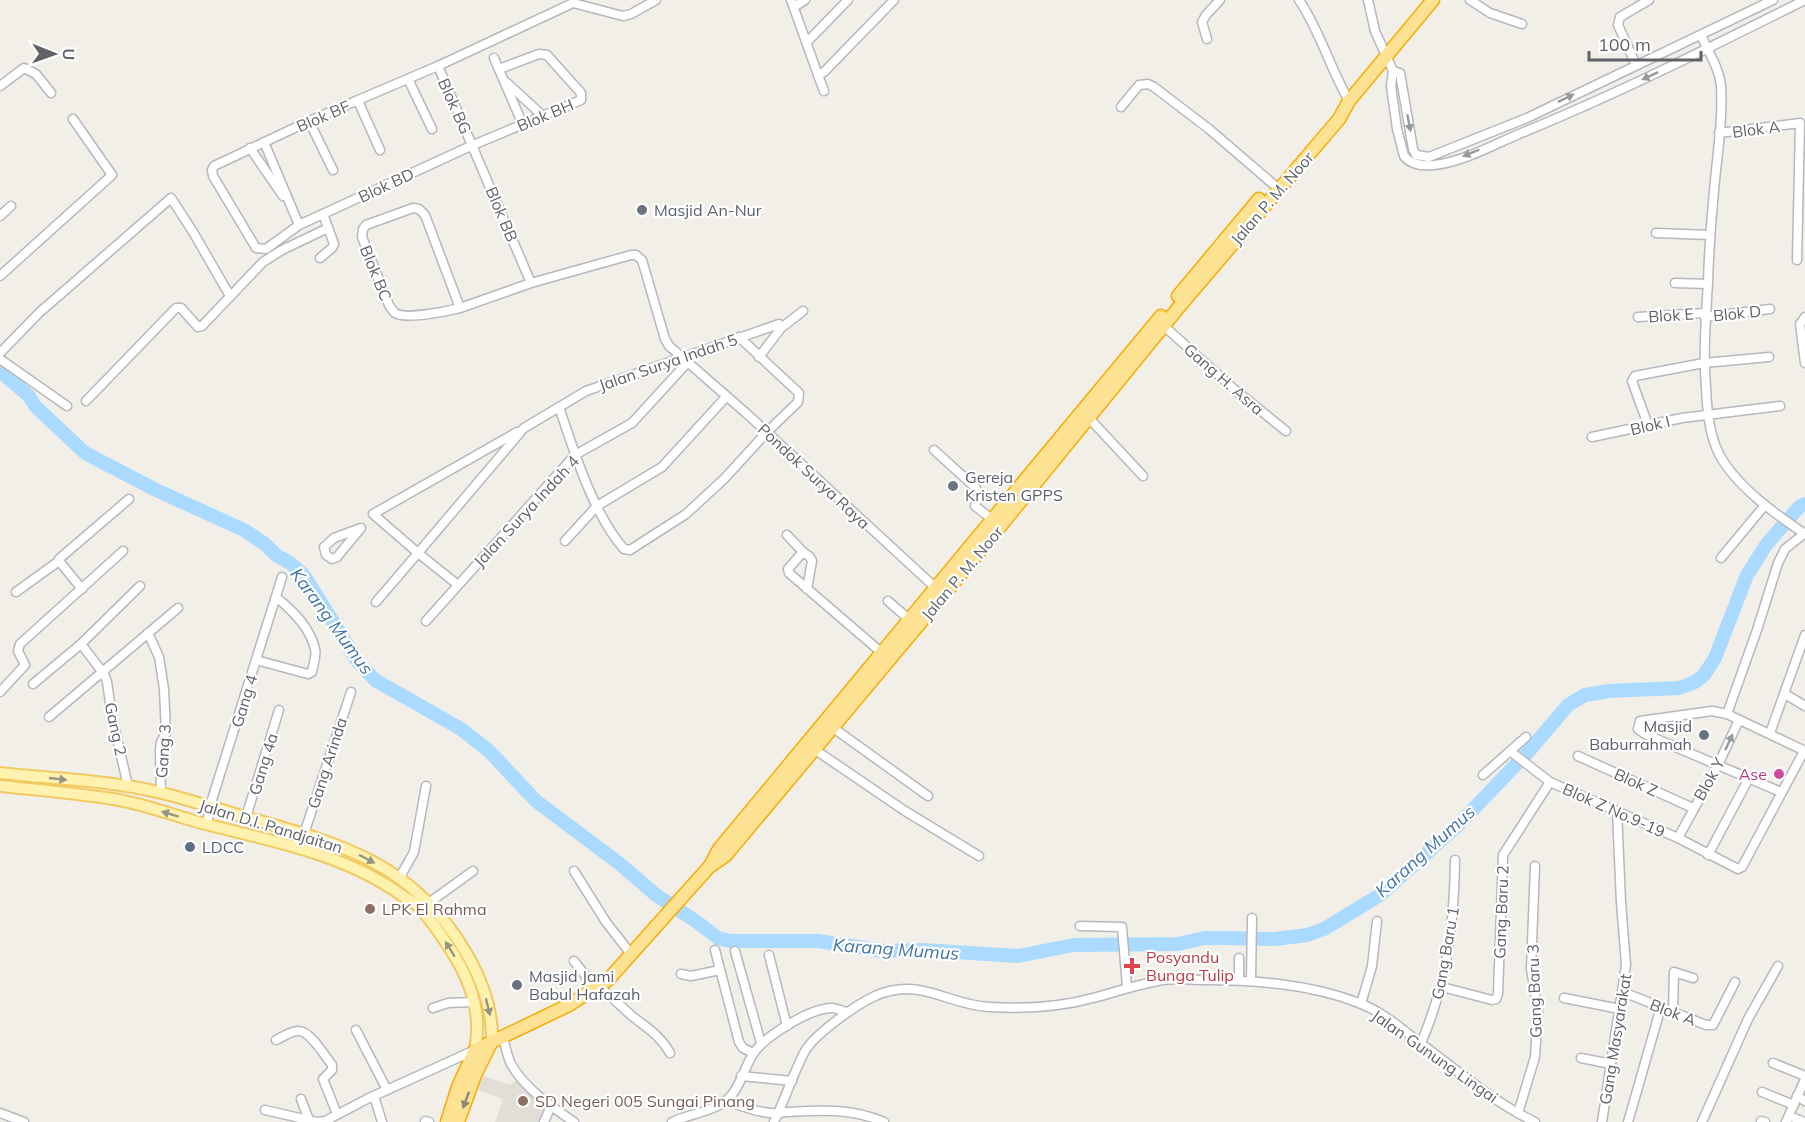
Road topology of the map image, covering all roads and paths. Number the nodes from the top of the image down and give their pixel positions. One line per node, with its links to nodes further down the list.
1 (656, 0): 13 (street)
2 (806, 0): 14 (street)
3 (848, 0): 18 (street)
4 (894, 0): 25 (street)
5 (1220, 0): 17 (street)
6 (1299, 0): 32 (street)
7 (1368, 0): 20 (street)
8 (1432, 0): 20 (highway, Jalan P. M. Noor)
9 (1470, 0): 15 (street)
10 (1649, 0): 22 (street)
11 (1773, 0): 16 (street)
12 (1805, 0): 19 (street)
13 (572, 2): 23 (street, Blok BF)
14 (793, 4): 18 (street)
15 (1522, 24)
16 (1701, 35): 19 (street); 22 (street)
17 (1207, 39)
18 (807, 42): 25 (street)
19 (1707, 50): 39 (street); 44 (street, one-way to 44)
20 (1386, 54): 32 (highway, Jalan P. M. Noor); 44 (street)
21 (494, 58): 24 (street)
22 (1636, 65): 44 (street, one-way to 22)
23 (438, 66): 26 (street, Blok BF); 41 (street, Blok BG)
24 (499, 69): 27 (street); 34 (street, Blok BH)
25 (818, 75): 29 (street)
26 (408, 79): 31 (street, Blok BF); 38 (street)
27 (503, 79): 34 (street); 37 (street)
28 (0, 86): 30 (street)
29 (824, 92)
30 (51, 93)
31 (358, 101): 36 (street, Blok BF); 43 (street)
32 (1347, 104): 47 (highway, Jalan P. M. Noor); 49 (highway, Jalan P. M. Noor)
33 (1121, 107): 47 (street)
34 (543, 116): 37 (street, Blok BH)
35 (73, 119): 59 (street)
36 (309, 121): 40 (street, Blok BF); 46 (street)
37 (523, 125): 41 (street, Blok BH)
38 (432, 129)
39 (1719, 133): 56 (street); 58 (street, Blok A)
40 (264, 142): 42 (street, Blok BF); 48 (street)
41 (473, 146): 51 (street, Blok BD); 60 (street, Blok BB)
42 (250, 148): 45 (street, Blok BF); 48 (street)
43 (380, 150)
44 (1415, 159)
45 (212, 170): 53 (street, Blok BD)
46 (333, 170)
47 (1273, 184): 49 (highway, Jalan P. M. Noor)
48 (287, 201): 53 (street)
49 (1263, 201): 70 (highway, Jalan P. M. Noor); 86 (highway, Jalan P. M. Noor)
50 (11, 206): 52 (street)
51 (323, 214): 53 (street, Blok BD); 54 (street)
52 (0, 216)
53 (299, 225)
54 (330, 233): 57 (street); 63 (street)
55 (1656, 233): 56 (street)
56 (1710, 235): 62 (street)
57 (320, 258)
58 (1797, 260)
59 (0, 276)
60 (531, 283): 64 (street, Blok BC); 77 (street, Blok BC)
61 (1675, 283): 62 (street)
62 (1708, 284): 67 (street)
63 (230, 296): 73 (street); 81 (street)
64 (460, 308): 64 (street, Blok BC)
65 (1770, 309): 67 (street, Blok D)
66 (803, 311): 71 (street)
67 (1705, 315): 68 (street, Blok E); 78 (street)
68 (1638, 317)
69 (1804, 317): 79 (street)
70 (1164, 326): 86 (highway, Jalan P. M. Noor); 89 (street, Gang H. Asra)
71 (781, 328): 72 (street, Jalan Surya Indah 5); 74 (street, Jalan Surya Indah 5)
72 (739, 337): 74 (street); 77 (street, Jalan Surya Indah 5)
73 (0, 353)
74 (759, 357): 90 (street)
75 (1769, 357): 78 (street)
76 (0, 359): 82 (street)
77 (684, 361): 80 (street, Pondok Surya Raya); 84 (street, Jalan Surya Indah 5); 93 (street, Jalan Surya Indah 4)
78 (1704, 363): 85 (street); 87 (street)
79 (1805, 363)
80 (726, 397): 90 (street, Pondok Surya Raya); 96 (street)
81 (86, 401)
82 (67, 406)
83 (1780, 406): 85 (street, Blok I)
84 (559, 407): 88 (street, Jalan Surya Indah 5); 93 (street)
85 (1708, 415): 87 (street, Blok I); 97 (street)
86 (1084, 419): 94 (street); 99 (highway, Jalan P. M. Noor); 115 (highway, Jalan P. M. Noor)
87 (1648, 425): 91 (street, Blok I)
88 (524, 428): 98 (street, Jalan Surya Indah 5); 106 (street, Jalan Surya Indah 5)
89 (1286, 431)
90 (767, 432): 96 (street); 115 (street, Pondok Surya Raya)
91 (1592, 436)
92 (934, 450): 99 (street)
93 (575, 454): 96 (street); 110 (street, Jalan Surya Indah 4)
94 (1143, 476)
95 (129, 499): 108 (street)
96 (597, 506): 103 (street)
97 (1767, 506): 101 (street); 107 (street)
98 (373, 514): 100 (street, Jalan Surya Indah 5); 106 (street)
99 (993, 520): 115 (highway, Jalan P. M. Noor)
100 (361, 528)
101 (1801, 534): 134 (street)
102 (787, 535): 105 (street)
103 (565, 541)
104 (123, 551): 112 (street)
105 (803, 552): 113 (street); 113 (street)
106 (418, 553): 110 (street); 118 (street, Jalan Surya Indah 5)
107 (1721, 558)
108 (59, 561): 112 (street); 114 (street)
109 (282, 577): 116 (street, Gang 4)
110 (458, 585): 121 (street, Jalan Surya Indah 4)
111 (140, 586): 124 (street)
112 (82, 589): 129 (street)
113 (807, 589): 125 (street)
114 (16, 592)
115 (940, 592): 120 (highway, Jalan P. M. Noor); 137 (highway, Jalan P. M. Noor)
116 (276, 597): 126 (street, Gang 4); 126 (street)
117 (888, 601): 120 (street)
118 (376, 602)
119 (178, 608): 122 (street)
120 (910, 620): 125 (highway, Jalan P. M. Noor)
121 (426, 621)
122 (148, 633): 127 (street); 152 (street, Gang 3)
123 (1805, 635): 131 (street)
124 (81, 644): 127 (street, Gang 2); 128 (street)
125 (882, 653): 137 (highway, Jalan P. M. Noor)
126 (256, 660): 155 (street, Gang 4)
127 (103, 672): 135 (street, Gang 2); 150 (street, Gang 2)
128 (33, 684)
129 (0, 692)
130 (351, 692): 160 (street, Gang Arinda)
131 (1785, 694): 132 (street); 138 (street)
132 (1805, 706)
133 (279, 710): 158 (street, Gang 4a)
134 (1726, 714): 136 (street); 144 (street)
135 (49, 717)
136 (1739, 720): 138 (street); 144 (street, Blok Y, one-way to 136)
137 (831, 724): 140 (highway, Jalan P. M. Noor); 154 (street); 166 (highway, Jalan P. M. Noor)
138 (1770, 733): 141 (street)
139 (1526, 737): 142 (street)
140 (814, 749): 163 (street); 166 (highway, Jalan P. M. Noor)
141 (1804, 751): 153 (street)
142 (1511, 752): 146 (street); 148 (street, Blok Z No.9-19)
143 (1578, 756): 156 (street, Blok Z)
144 (1718, 765): 147 (street); 156 (street, Blok Y)
145 (0, 773): 150 (main road, Jalan D.I. Pandjaitan, one-way to 150)
146 (1483, 776)
147 (1749, 778): 153 (street); 162 (street)
148 (1550, 782): 157 (street, Blok Z No.9-19); 189 (street, Gang Baru 2)
149 (0, 786): 159 (main road, Jalan D.I. Pandjaitan, one-way to 149)
150 (128, 786): 152 (main road, Jalan D.I. Pandjaitan)
151 (426, 786): 169 (street)
152 (161, 792): 155 (main road, Jalan D.I. Pandjaitan)
153 (1781, 792): 162 (street, Blok Z No.9-19)
154 (928, 796)
155 (210, 806): 158 (main road, Jalan D.I. Pandjaitan); 159 (street, Gang 4)
156 (1694, 808): 161 (street, Blok Y)
157 (1617, 811): 161 (street, Blok Z No.9-19); 190 (street, Gang Masyarakat)
158 (246, 817): 160 (main road, Jalan D.I. Pandjaitan)
159 (207, 825): 192 (main road, Jalan D.I. Pandjaitan, one-way to 159)
160 (304, 834): 169 (main road, Jalan D.I. Pandjaitan, one-way to 169)
161 (1678, 838): 162 (street, Blok Z No.9-19)
162 (1708, 855)
163 (979, 856)
164 (1455, 860): 189 (street, Gang Baru 1)
165 (1535, 866): 222 (street, Gang Baru 3)
166 (709, 867): 176 (highway, Jalan P. M. Noor)
167 (473, 871): 170 (street)
168 (574, 871): 176 (street)
169 (400, 877): 170 (main road, Jalan D.I. Pandjaitan)
170 (430, 902): 201 (main road, Jalan D.I. Pandjaitan, one-way to 201)
171 (1252, 921): 185 (street)
172 (1377, 921): 193 (street)
173 (1080, 926): 188 (street)
174 (715, 950): 181 (street)
175 (735, 951): 203 (street)
176 (631, 954): 187 (highway, Jalan P. M. Noor)
177 (769, 955): 199 (street)
178 (1239, 958): 184 (street)
179 (574, 961): 187 (street)
180 (1778, 966): 239 (street)
181 (720, 970): 182 (street); 207 (street)
182 (681, 974)
183 (1694, 978): 197 (street)
184 (1239, 980): 185 (street, Jalan Gunung Lingai); 188 (street, Jalan Gunung Lingai)
185 (1251, 980): 193 (street, Jalan Gunung Lingai)
186 (1735, 982): 197 (street, Blok A)
187 (597, 987): 201 (highway, Jalan P. M. Noor); 206 (street)
188 (1127, 987): 198 (street, Jalan Gunung Lingai)
189 (1442, 987): 204 (street, Gang Baru 1)
190 (1623, 992): 194 (street, Blok A); 196 (street, Gang Masyarakat)
191 (1564, 998): 196 (street)
192 (474, 1002): 195 (street); 205 (main road, Jalan D.I. Pandjaitan)
193 (1361, 1004): 204 (street, Jalan Gunung Lingai)
194 (1661, 1007): 197 (street, Blok A); 238 (street)
195 (433, 1008)
196 (1620, 1009): 210 (street, Gang Masyarakat)
197 (1673, 1011)
198 (846, 1012): 199 (street); 213 (street, Jalan Gunung Lingai)
199 (787, 1026): 203 (street)
200 (356, 1030): 214 (street)
201 (497, 1039): 205 (highway, Jalan P. M. Noor); 220 (street); 231 (highway, one-way to 231)
202 (276, 1040): 223 (street)
203 (761, 1043): 207 (street)
204 (1421, 1043): 222 (street, Jalan Gunung Lingai)
205 (476, 1050): 214 (street); 230 (highway, Jalan D.I. Pandjaitan)
206 (670, 1053)
207 (753, 1053): 211 (street)
208 (1581, 1058): 210 (street)
209 (1773, 1062): 212 (street)
210 (1611, 1064): 237 (street, Gang Masyarakat)
211 (741, 1076): 213 (street); 218 (street)
212 (1805, 1078): 219 (street)
213 (792, 1081): 225 (street, Jalan Gunung Lingai)
214 (387, 1090): 216 (street)
215 (1762, 1092): 219 (street)
216 (374, 1096): 223 (street); 229 (street)
217 (301, 1099): 227 (street)
218 (726, 1101): 225 (street); 234 (street)
219 (1799, 1101): 226 (street)
220 (551, 1106): 232 (street); 233 (street)
221 (265, 1110): 227 (street)
222 (1518, 1113): 236 (street, Jalan Gunung Lingai)
223 (338, 1114): 227 (street)
224 (1, 1115): 228 (street)
225 (776, 1118): 235 (street)
226 (1787, 1119): 240 (street)
227 (309, 1120)
228 (24, 1122)
229 (382, 1122)
230 (447, 1122)
231 (458, 1122)
232 (544, 1122)
233 (574, 1122)
234 (672, 1122)
235 (884, 1122)
236 (1535, 1122)
237 (1602, 1122)
238 (1628, 1122)
239 (1702, 1122)
240 (1804, 1122)

